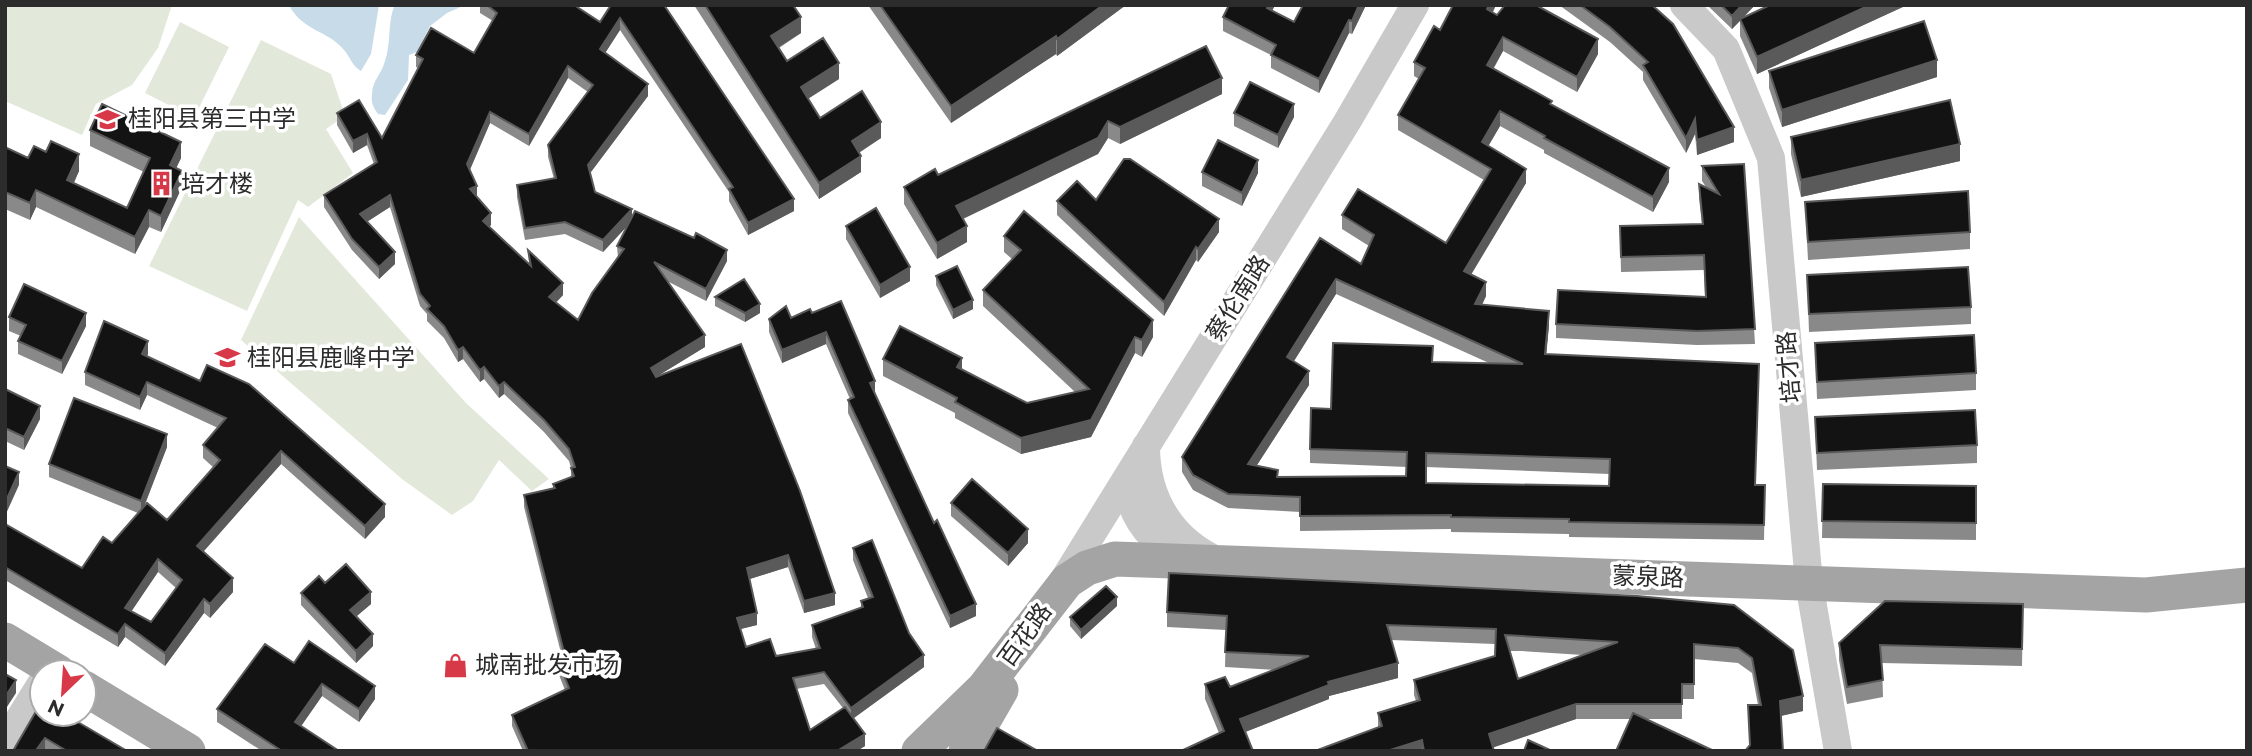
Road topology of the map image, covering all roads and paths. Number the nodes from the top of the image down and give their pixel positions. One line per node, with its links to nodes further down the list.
1 (1415, 5): 3 (street, 蔡伦南路)
2 (1684, 5): 6 (street, 培才路)
3 (1146, 446): 4 (street, 蔡伦南路); 5 (street)
4 (1126, 480): 5 (street); 8 (street, 蔡伦南路)
5 (1206, 561): 6 (main road, 蒙泉路); 8 (main road, 蒙泉路)
6 (1809, 583): 7 (main road, 蒙泉路); 17 (street, 培才路)
7 (2247, 585)
8 (1058, 590): 15 (main road, 百花路); 16 (main road, 百花路)
9 (5, 640): 10 (main road)
10 (30, 658)
11 (98, 696): 14 (main road)
12 (28, 707): 13 (street)
13 (5, 742)
14 (188, 751)
15 (919, 751)
16 (966, 751)
17 (1838, 751)

